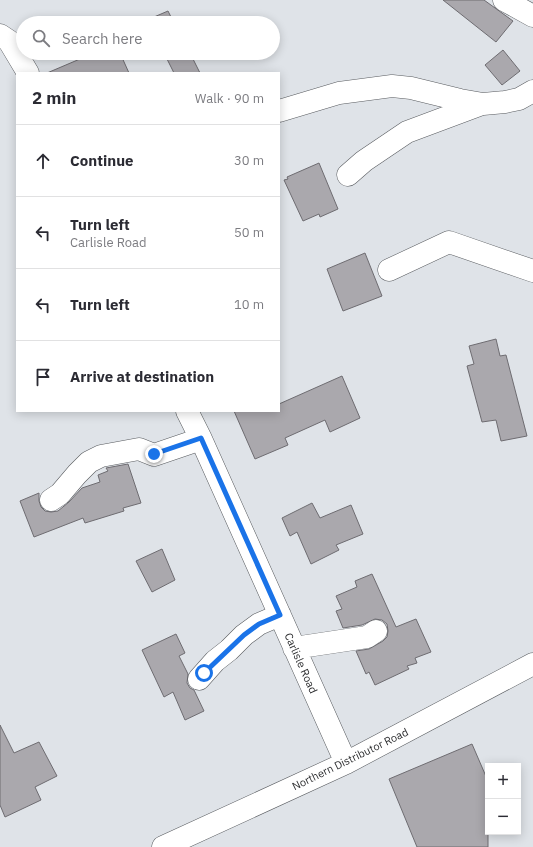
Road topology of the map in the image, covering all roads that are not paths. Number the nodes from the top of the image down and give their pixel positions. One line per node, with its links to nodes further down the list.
1 (504, 0): 2 (street)
2 (533, 16)
3 (0, 35): 4 (street)
4 (16, 53)
5 (20, 60): 6 (street)
6 (27, 72)
7 (533, 92): 8 (street)
8 (483, 104): 9 (street); 10 (street)
9 (280, 111)
10 (348, 175)
11 (389, 270): 12 (street)
12 (533, 272)
13 (188, 412): 14 (street, Carlisle Road)
14 (201, 438): 15 (street); 16 (street, Carlisle Road)
15 (50, 500)
16 (280, 615): 18 (street, Carlisle Road); 20 (street)
17 (376, 631): 18 (street)
18 (294, 648): 21 (street, Carlisle Road)
19 (533, 664): 21 (street, Northern Distributor Road)
20 (199, 678)
21 (346, 763): 22 (street, Northern Distributor Road)
22 (163, 847)

